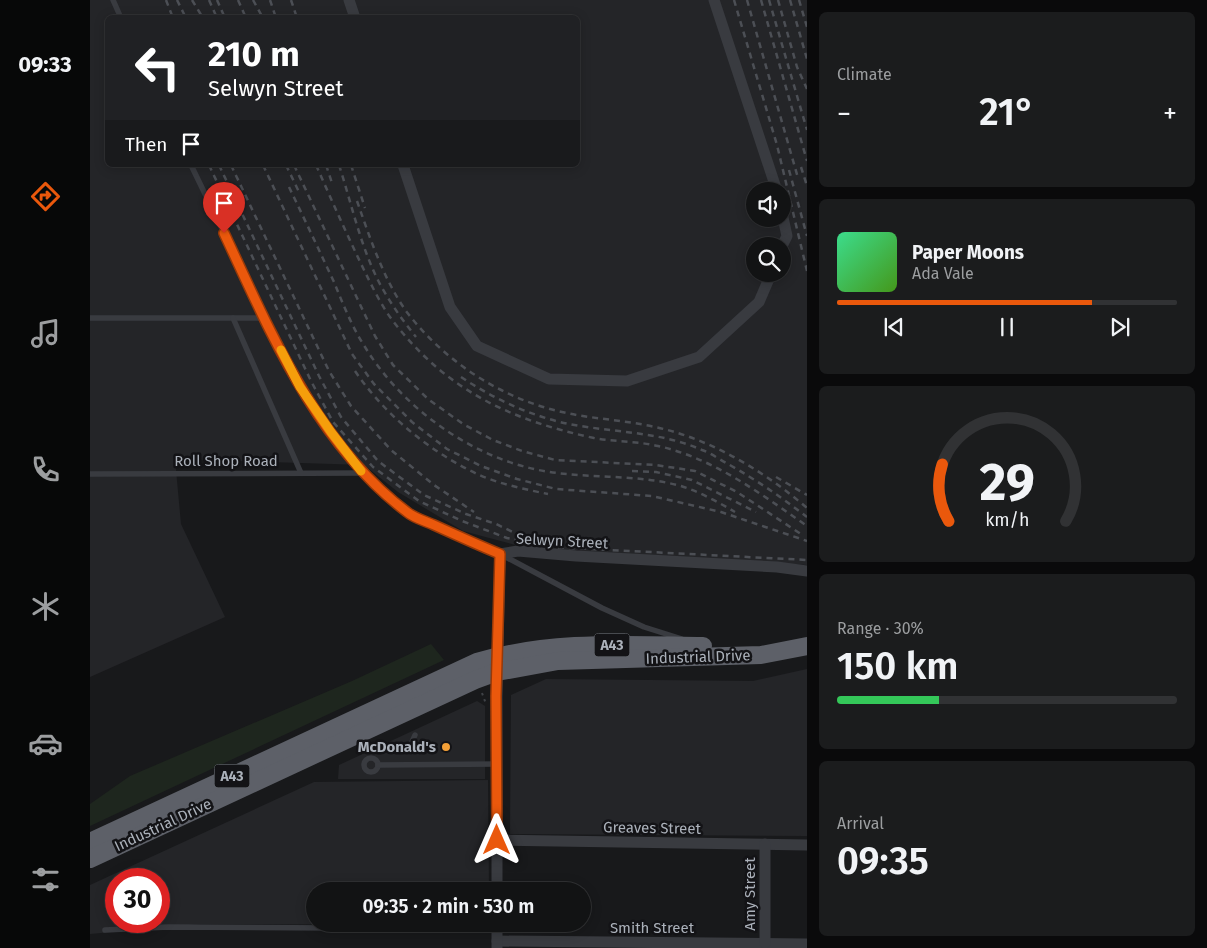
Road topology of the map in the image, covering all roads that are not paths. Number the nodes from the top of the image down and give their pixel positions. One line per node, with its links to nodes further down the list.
1 (113, 0): 4 (lane)
2 (349, 0): 5 (street)
3 (714, 0): 8 (street)
4 (120, 15)
5 (354, 15)
6 (193, 167): 12 (lane, Selwyn Street)
7 (405, 167): 9 (street)
8 (774, 182)
9 (768, 282)
10 (90, 318): 11 (lane)
11 (232, 318): 12 (lane); 13 (lane)
12 (265, 318): 14 (lane, Selwyn Street)
13 (301, 473): 14 (lane, Roll Shop Road); 15 (lane, Roll Shop Road)
14 (362, 473): 16 (lane, Selwyn Street)
15 (90, 474)
16 (500, 554): 17 (street, Selwyn Street); 19 (lane); 21 (street)
17 (807, 571)
18 (807, 633): 19 (highway, Industrial Drive / A43)
19 (703, 646): 21 (highway, Industrial Drive / A43)
20 (807, 646): 21 (highway, Industrial Drive / A43)
21 (497, 664): 25 (street); 27 (highway, Industrial Drive / A43); 30 (highway, Industrial Drive / A43)
22 (415, 735): 23 (lane)
23 (384, 748)
24 (378, 764): 25 (lane)
25 (497, 764): 26 (street)
26 (497, 840): 28 (street, Greaves Street); 31 (street)
27 (90, 842)
28 (765, 844): 29 (street, Greaves Street); 35 (street, Amy Street)
29 (807, 845)
30 (90, 859)
31 (497, 882)
32 (170, 927): 33 (lane)
33 (306, 927)
34 (497, 932): 37 (street)
35 (765, 943): 36 (street, Smith Street); 37 (street, Smith Street)
36 (807, 944)
37 (497, 945)

